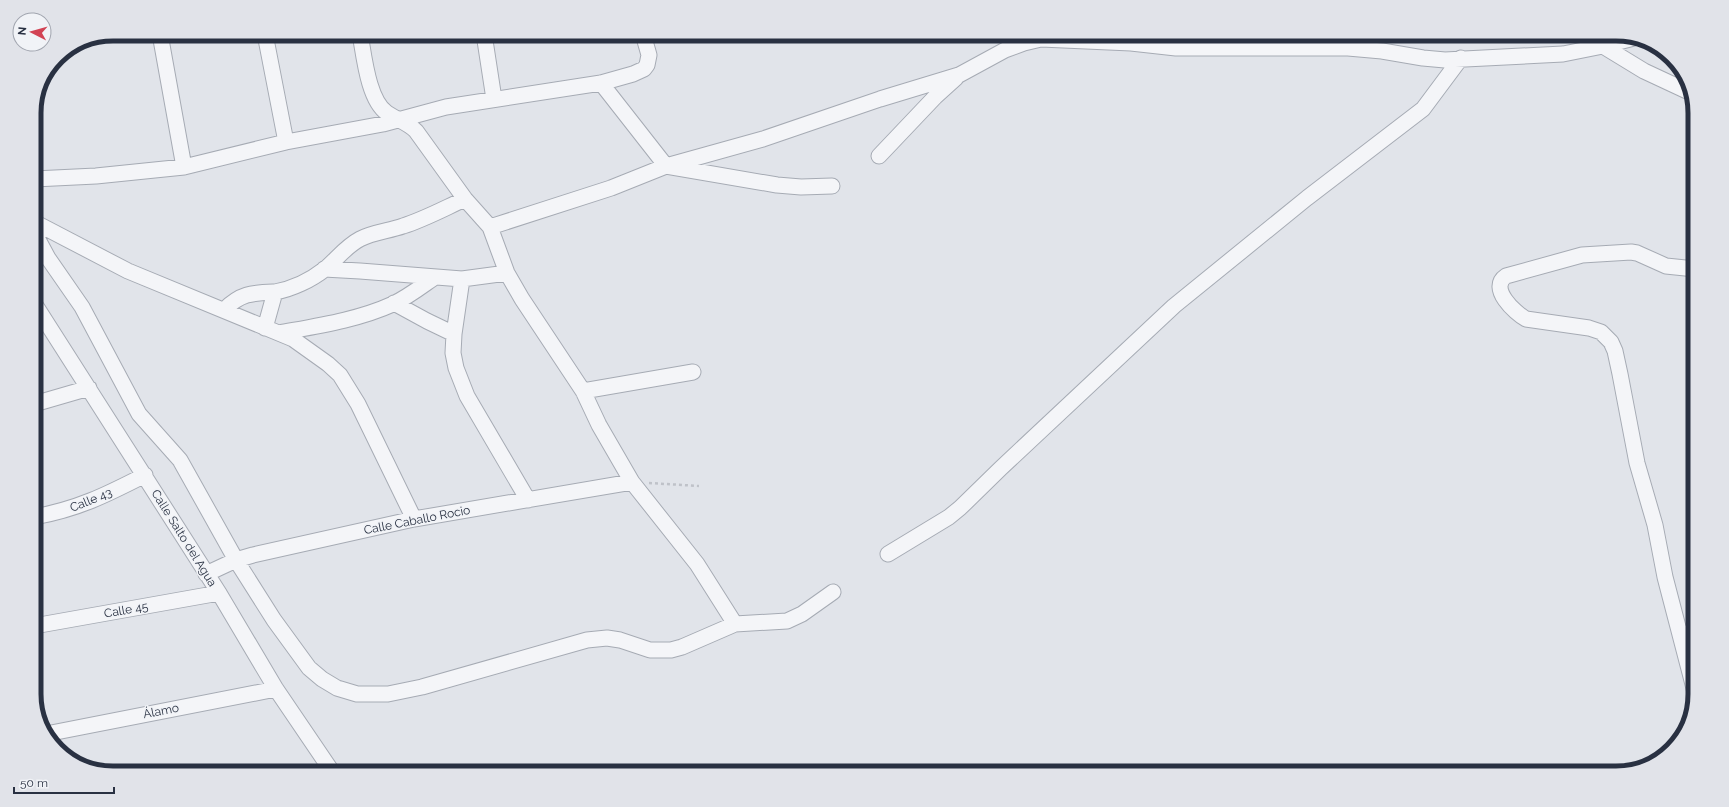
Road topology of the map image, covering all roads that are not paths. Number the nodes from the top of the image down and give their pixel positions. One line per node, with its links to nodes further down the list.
1 (161, 41): 19 (street)
2 (265, 41): 16 (street)
3 (361, 41): 15 (street)
4 (485, 41): 14 (street)
5 (645, 41): 12 (street)
6 (1032, 41): 11 (street)
7 (1096, 41): 10 (street)
8 (1622, 41): 9 (street)
9 (1604, 46): 10 (street); 13 (street)
10 (1461, 58): 47 (street)
11 (959, 75): 17 (street); 18 (street)
12 (601, 83): 14 (street); 18 (street)
13 (1684, 90)
14 (494, 99): 15 (street)
15 (401, 119): 16 (street); 22 (street)
16 (286, 142): 19 (street)
17 (879, 156)
18 (666, 166): 21 (street); 24 (street)
19 (184, 167): 20 (street)
20 (41, 179)
21 (832, 186)
22 (466, 199): 24 (street); 27 (street)
23 (41, 226): 33 (street)
24 (490, 227): 28 (street)
25 (41, 245): 48 (street)
26 (1688, 268): 54 (street)
27 (324, 270): 29 (street); 31 (street)
28 (507, 273): 30 (street); 40 (street)
29 (435, 277): 30 (street); 32 (street)
30 (462, 278): 37 (street)
31 (275, 292): 33 (street); 35 (street)
32 (394, 303): 36 (street); 37 (street)
33 (224, 310): 35 (street)
34 (41, 314): 39 (street, Calle Salto del Agua)
35 (265, 328): 36 (street)
36 (279, 333): 46 (street)
37 (454, 334): 44 (street)
38 (693, 372): 40 (street)
39 (89, 388): 41 (street); 42 (street, Calle Salto del Agua)
40 (583, 391): 43 (street)
41 (41, 402)
42 (145, 475): 45 (street, Calle 43); 49 (street, Calle Salto del Agua)
43 (632, 482): 44 (street, Calle Caballo Rocio); 52 (street)
44 (528, 500): 46 (street, Calle Caballo Rocio)
45 (41, 516)
46 (414, 519): 48 (street, Calle Caballo Rocio)
47 (888, 554)
48 (236, 560): 49 (street, Calle Caballo Rocio); 52 (street)
49 (206, 574): 51 (street, Calle Salto del Agua)
50 (833, 592): 52 (street)
51 (219, 593): 53 (street, Calle 45); 55 (street, Calle Salto del Agua)
52 (735, 624)
53 (41, 625)
54 (1688, 633)
55 (276, 689): 56 (street, Álamo); 57 (street, Calle Salto del Agua)
56 (53, 733)
57 (328, 766)

